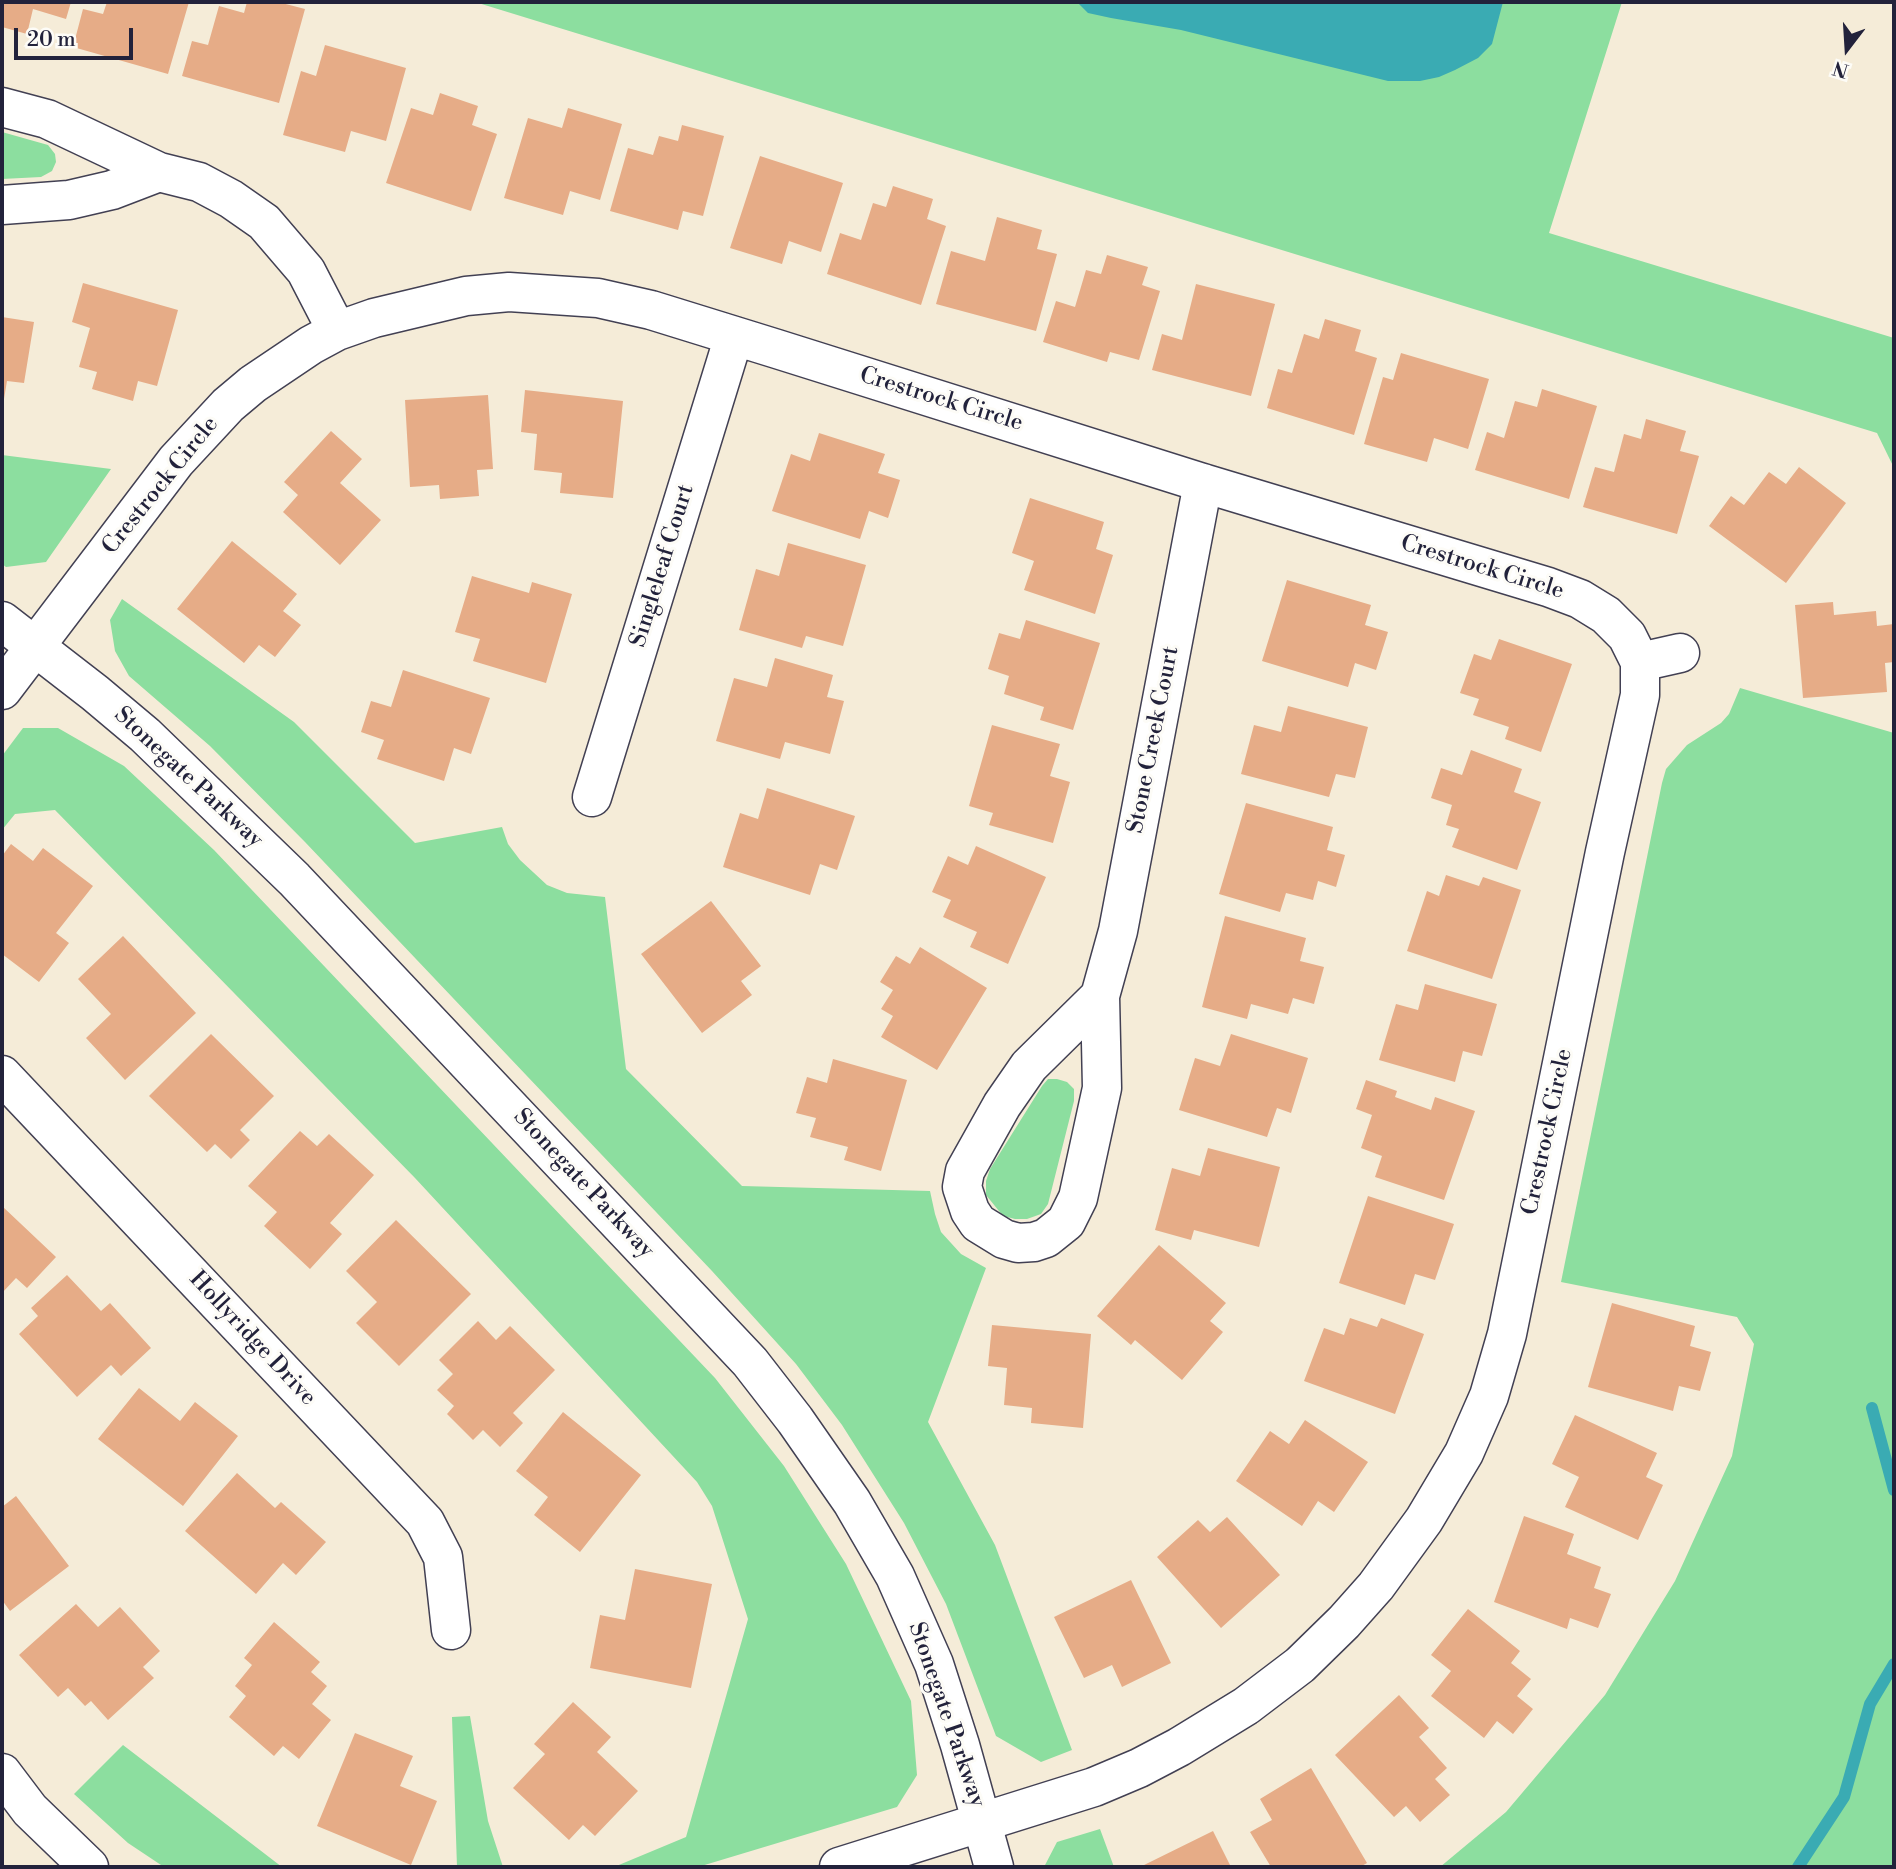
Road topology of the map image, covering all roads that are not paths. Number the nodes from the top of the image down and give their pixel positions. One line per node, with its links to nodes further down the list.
1 (2, 107): 2 (street)
2 (159, 172): 3 (street); 4 (street)
3 (2, 205)
4 (337, 331): 5 (street, Crestrock Circle); 8 (street, Crestrock Circle)
5 (734, 336): 6 (street, Crestrock Circle); 12 (street, Singleleaf Court)
6 (1203, 483): 10 (street, Crestrock Circle); 13 (street, Stone Creek Court)
7 (2, 621): 8 (street, Stonegate Parkway)
8 (36, 646): 11 (street, Crestrock Circle); 17 (street, Stonegate Parkway)
9 (1679, 653): 10 (street)
10 (1640, 662): 17 (street, Crestrock Circle)
11 (2, 690)
12 (592, 797)
13 (1100, 996): 13 (street, Stone Creek Court)
14 (2, 1075): 15 (street, Hollyridge Drive)
15 (451, 1630)
16 (2, 1773): 18 (street)
17 (982, 1822): 19 (street, Crestrock Circle); 20 (street, Stonegate Parkway)
18 (89, 1867)
19 (839, 1867)
20 (994, 1867)

